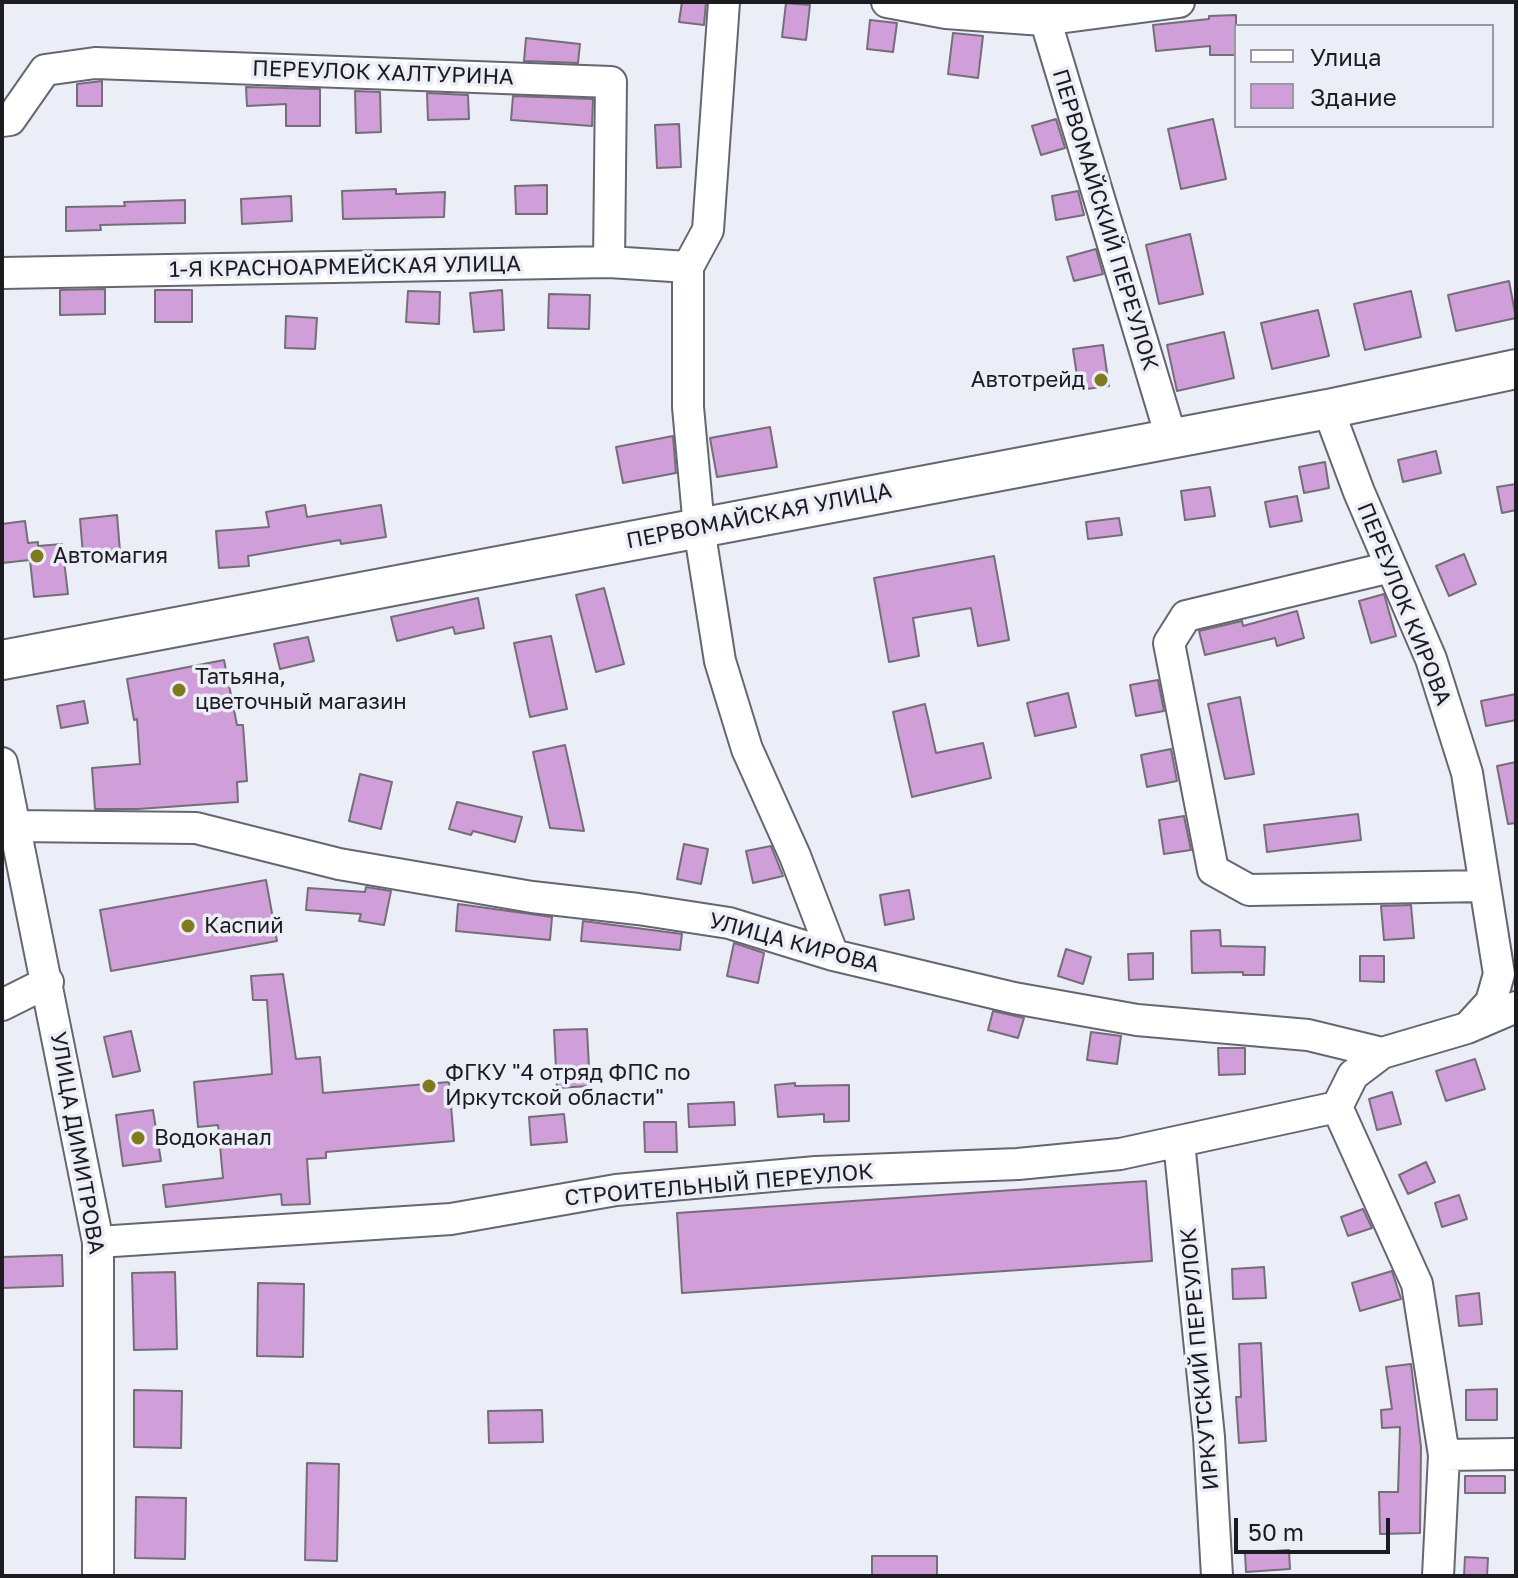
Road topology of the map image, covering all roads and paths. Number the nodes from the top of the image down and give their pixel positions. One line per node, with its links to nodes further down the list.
1 (724, 2): 7 (street)
2 (887, 2): 4 (street)
3 (1179, 2): 4 (street)
4 (1041, 11): 11 (street, ПЕРВОМАЙСКИЙ ПЕРЕУЛОК)
5 (2, 121): 6 (street, ПЕРЕУЛОК ХАЛТУРИНА)
6 (609, 262): 7 (street, 1-Я КРАСНОАРМЕЙСКАЯ УЛИЦА); 8 (street, 1-Я КРАСНОАРМЕЙСКАЯ УЛИЦА)
7 (688, 267): 12 (street)
8 (2, 273)
9 (1516, 369): 10 (main road, ПЕРВОМАЙСКАЯ УЛИЦА)
10 (1328, 409): 11 (main road, ПЕРВОМАЙСКАЯ УЛИЦА); 13 (street, ПЕРЕУЛОК КИРОВА)
11 (1171, 437): 12 (main road, ПЕРВОМАЙСКАЯ УЛИЦА)
12 (699, 528): 14 (main road, ПЕРВОМАЙСКАЯ УЛИЦА); 18 (street)
13 (1391, 567): 17 (street, ПЕРЕУЛОК КИРОВА); 17 (street)
14 (2, 660)
15 (2, 763): 16 (street, УЛИЦА ДИМИТРОВА)
16 (15, 826): 18 (street, УЛИЦА КИРОВА); 19 (street, УЛИЦА ДИМИТРОВА)
17 (1485, 886): 22 (street, ПЕРЕУЛОК КИРОВА)
18 (833, 955): 23 (street, УЛИЦА КИРОВА)
19 (48, 982): 20 (street); 26 (street, УЛИЦА ДИМИТРОВА)
20 (2, 1005)
21 (1516, 1007): 22 (street)
22 (1467, 1028): 23 (street)
23 (1382, 1053): 24 (street)
24 (1337, 1107): 25 (street, СТРОИТЕЛЬНЫЙ ПЕРЕУЛОК); 28 (street)
25 (1179, 1142): 26 (street, СТРОИТЕЛЬНЫЙ ПЕРЕУЛОК); 30 (street, ИРКУТСКИЙ ПЕРЕУЛОК)
26 (98, 1242): 29 (street, УЛИЦА ДИМИТРОВА)
27 (1516, 1454): 28 (street)
28 (1444, 1455): 31 (street)
29 (98, 1576)
30 (1217, 1576)
31 (1438, 1576)

